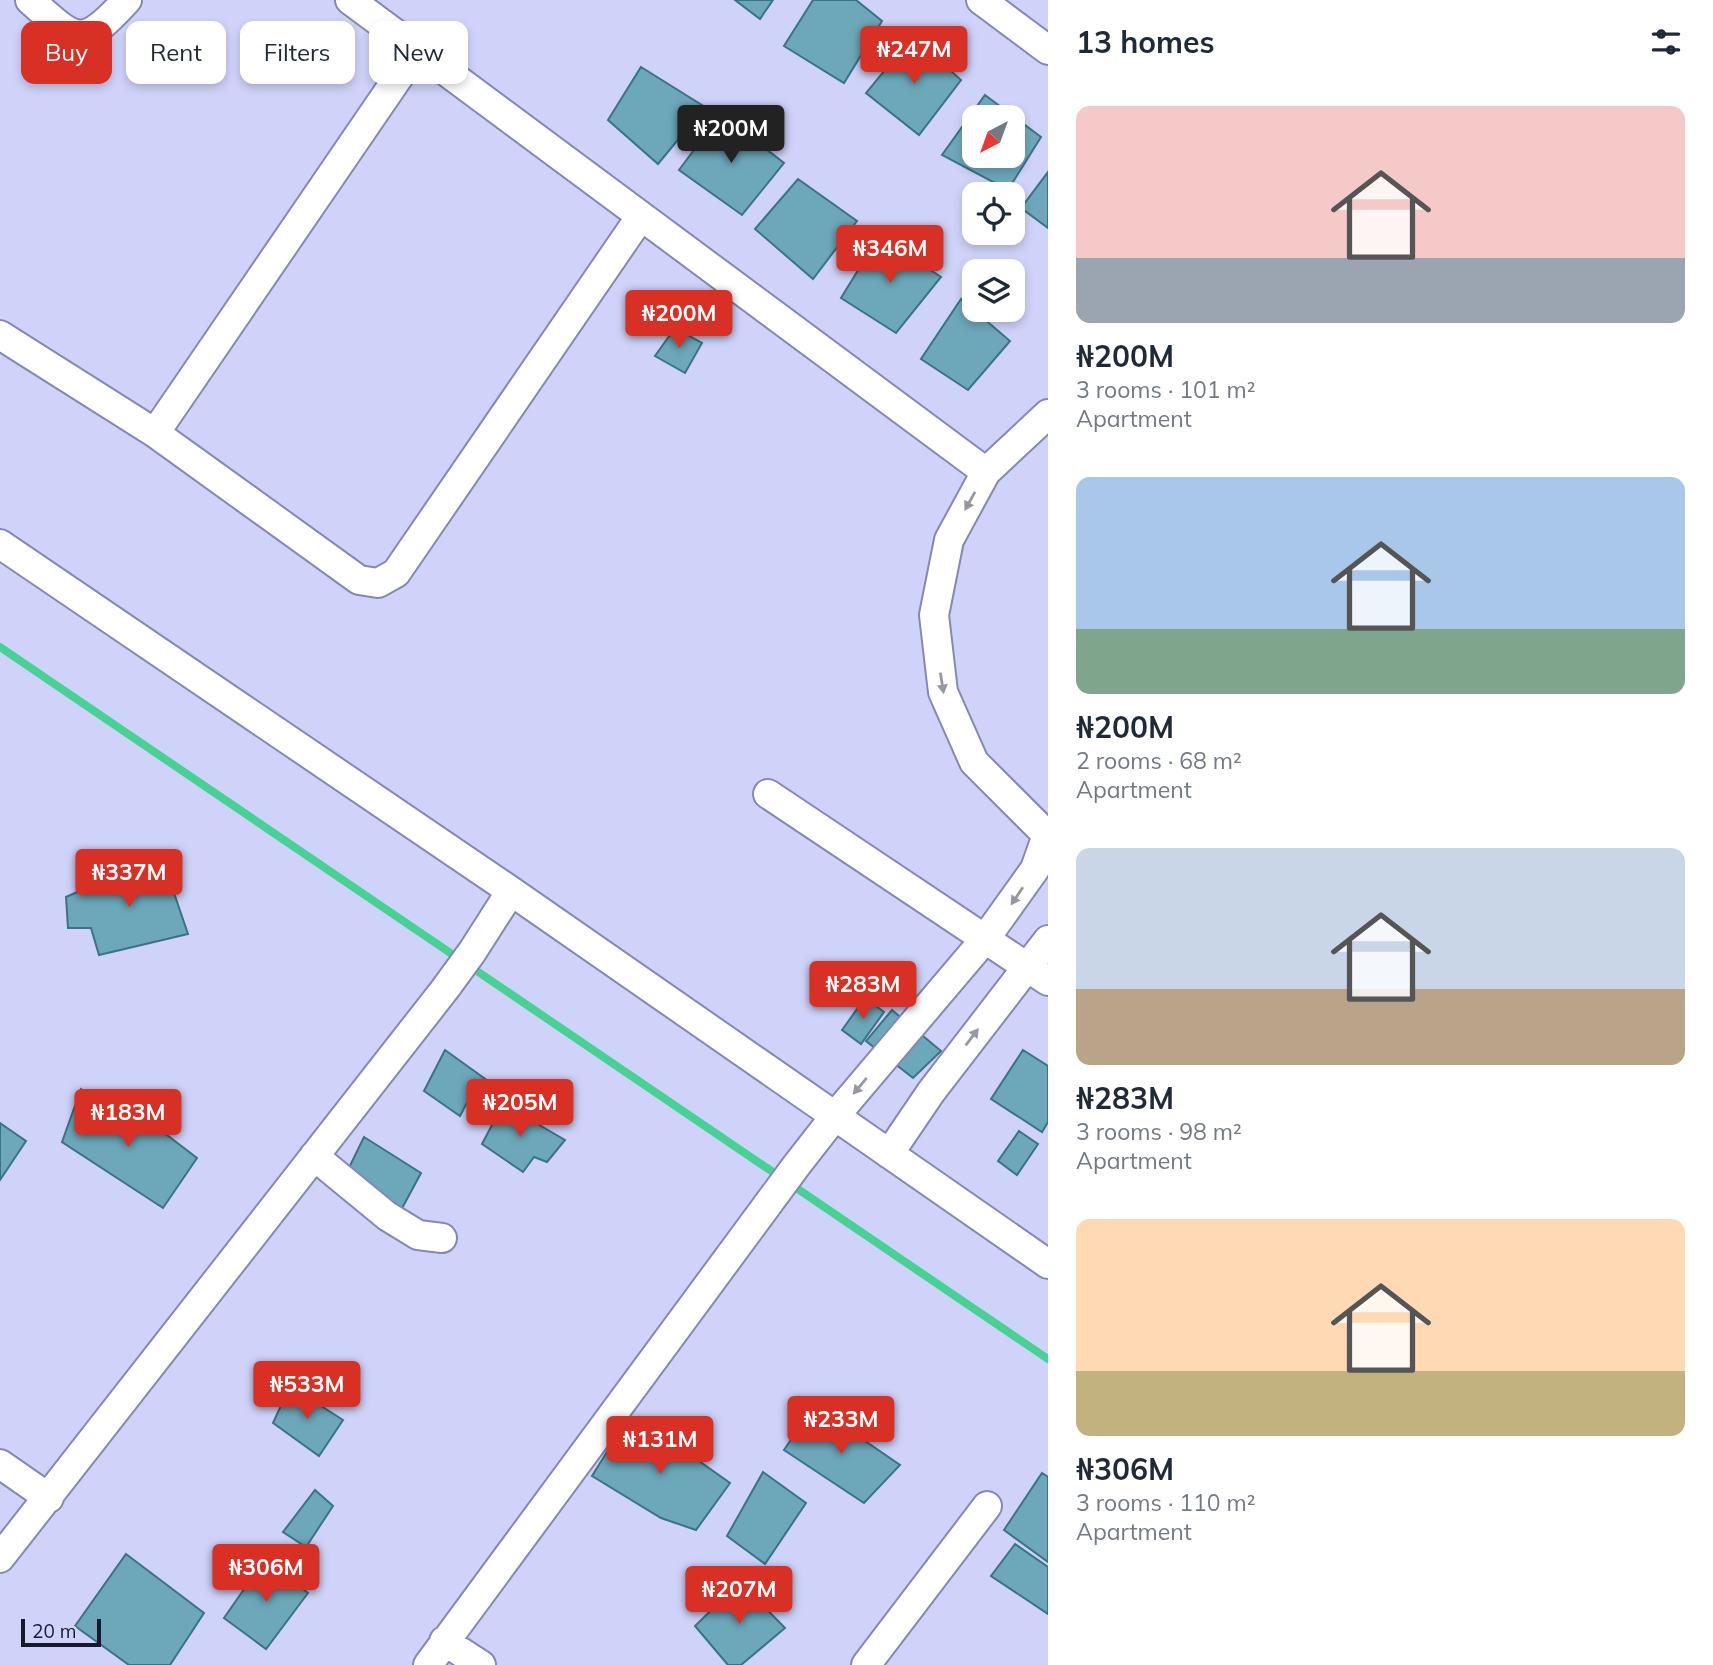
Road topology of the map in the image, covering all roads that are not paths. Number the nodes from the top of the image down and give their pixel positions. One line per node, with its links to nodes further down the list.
1 (30, 0): 2 (street)
2 (127, 0)
3 (350, 0): 5 (street)
4 (981, 0): 6 (street)
5 (378, 21)
6 (1048, 50)
7 (394, 84): 12 (street)
8 (463, 84): 9 (street)
9 (641, 216): 12 (street); 13 (street)
10 (0, 335): 12 (street)
11 (1048, 414): 13 (street)
12 (155, 433)
13 (986, 472): 16 (street, one-way to 16)
14 (0, 544): 17 (street)
15 (768, 794): 18 (street)
16 (1048, 835): 18 (street, one-way to 18)
17 (511, 891): 21 (street); 23 (street)
18 (985, 939): 20 (street); 21 (street, one-way to 21)
19 (1048, 940): 20 (street)
20 (1037, 974): 22 (street, one-way to 20)
21 (835, 1116): 22 (street); 30 (street)
22 (889, 1154): 25 (street)
23 (314, 1156): 24 (street); 27 (street)
24 (442, 1238)
25 (1048, 1264)
26 (0, 1464): 27 (street)
27 (49, 1498): 29 (street)
28 (987, 1506): 33 (street)
29 (0, 1558)
30 (444, 1642): 31 (street); 32 (street)
31 (428, 1665)
32 (481, 1665)
33 (866, 1665)

